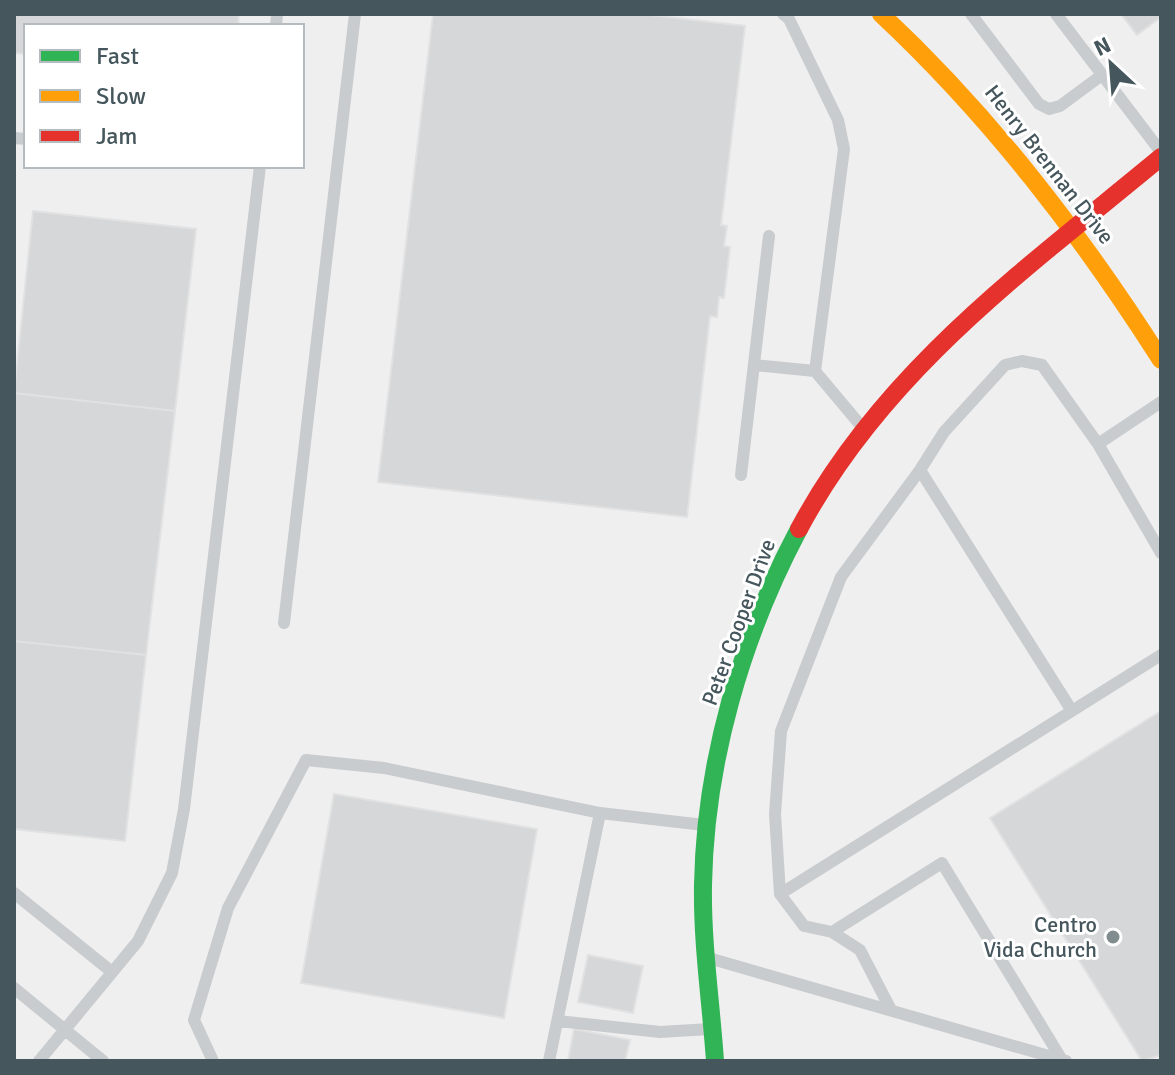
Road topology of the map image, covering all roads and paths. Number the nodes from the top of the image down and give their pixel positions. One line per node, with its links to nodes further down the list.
1 (355, 14): 20 (lane)
2 (783, 14): 13 (lane)
3 (881, 14): 9 (street, Henry Brennan Drive)
4 (971, 14): 6 (lane)
5 (1056, 14): 6 (lane)
6 (1102, 75): 7 (lane)
7 (1161, 154): 9 (street, Peter Cooper Drive)
8 (260, 168): 29 (lane)
9 (1075, 230): 11 (street, Henry Brennan Drive); 15 (street, Peter Cooper Drive)
10 (769, 236): 12 (lane)
11 (1161, 360)
12 (754, 365): 13 (lane); 18 (lane)
13 (815, 371): 15 (lane)
14 (1161, 402): 16 (lane)
15 (864, 429): 24 (street, Peter Cooper Drive)
16 (1098, 444): 17 (lane); 19 (lane)
17 (920, 470): 22 (lane); 26 (lane)
18 (741, 475)
19 (1161, 553)
20 (284, 623)
21 (1161, 655): 22 (lane)
22 (1072, 711): 26 (lane)
23 (600, 813): 24 (lane); 32 (lane); 38 (lane)
24 (708, 826): 28 (street, Peter Cooper Drive)
25 (14, 893): 29 (lane)
26 (780, 894): 27 (lane)
27 (832, 932): 31 (lane); 35 (lane)
28 (708, 958): 31 (lane); 33 (street, Peter Cooper Drive)
29 (112, 972): 34 (lane)
30 (14, 988): 34 (lane)
31 (891, 1010): 35 (lane)
32 (558, 1021): 33 (lane); 39 (lane)
33 (713, 1029): 40 (street, Peter Cooper Drive)
34 (65, 1030): 36 (lane); 37 (lane)
35 (1064, 1060)
36 (39, 1061)
37 (103, 1061)
38 (213, 1061)
39 (549, 1061)
40 (715, 1061)

